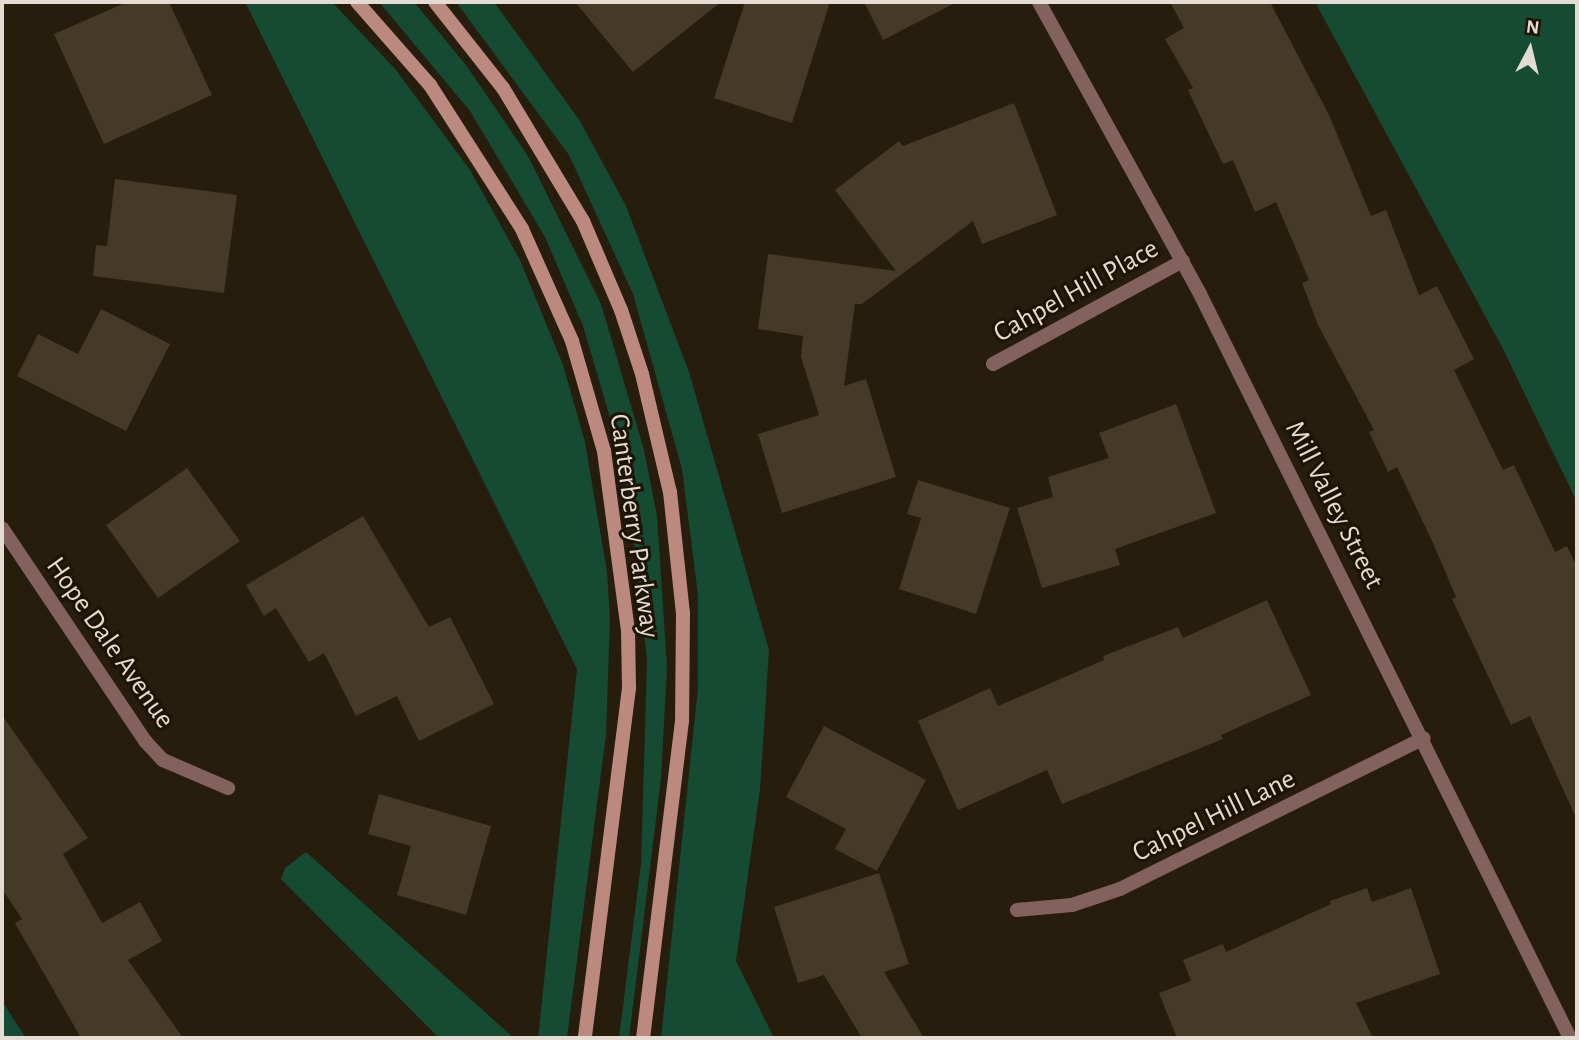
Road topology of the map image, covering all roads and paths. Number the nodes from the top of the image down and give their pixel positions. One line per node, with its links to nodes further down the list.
1 (357, 2): 10 (street, Canterberry Parkway)
2 (435, 2): 11 (street, Canterberry Parkway)
3 (1039, 2): 4 (street, Mill Valley Street)
4 (1183, 261): 5 (street, Cahpel Hill Place); 7 (street, Mill Valley Street)
5 (993, 365)
6 (2, 528): 8 (street, Hope Dale Avenue)
7 (1424, 738): 9 (street, Cahpel Hill Lane); 12 (street, Mill Valley Street)
8 (228, 788)
9 (1017, 910)
10 (585, 1038)
11 (643, 1038)
12 (1570, 1038)

